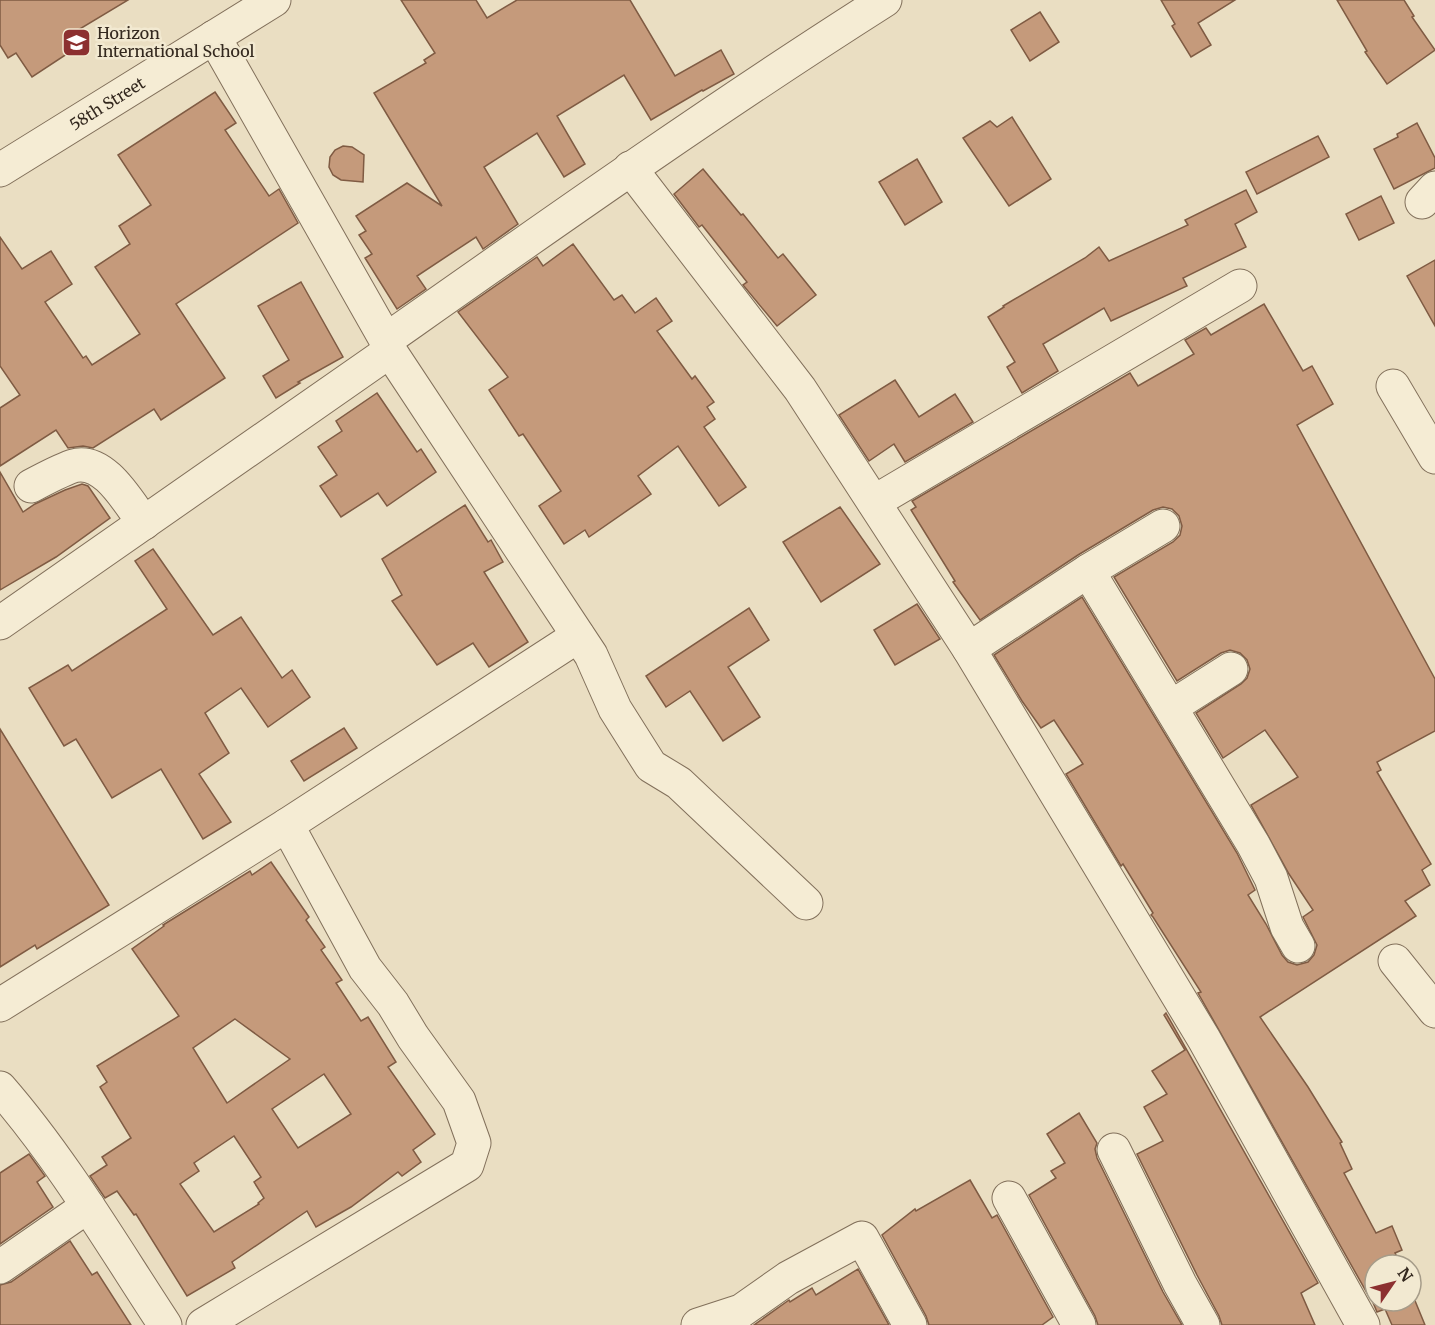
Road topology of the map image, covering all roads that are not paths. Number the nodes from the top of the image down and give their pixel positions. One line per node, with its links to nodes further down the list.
1 (274, 0): 3 (street, 58th Street)
2 (885, 0): 4 (street)
3 (214, 38): 5 (street, 58th Street); 7 (street)
4 (630, 168): 7 (street); 11 (street)
5 (0, 170)
6 (1240, 286): 11 (street)
7 (388, 345): 12 (street); 16 (street)
8 (1394, 387): 9 (street)
9 (1435, 457)
10 (31, 486): 12 (street)
11 (874, 502): 17 (street)
12 (144, 523): 15 (street)
13 (1163, 526): 14 (street)
14 (1088, 571): 17 (street); 19 (street)
15 (0, 623)
16 (578, 636): 20 (street); 21 (street)
17 (969, 649): 38 (street)
18 (1231, 669): 19 (street)
19 (1171, 707): 22 (street)
20 (287, 825): 24 (street); 33 (street)
21 (806, 903)
22 (1298, 946)
23 (1395, 960): 25 (street)
24 (0, 1005)
25 (1435, 1011)
26 (6, 1105): 29 (street)
27 (1114, 1150): 37 (street)
28 (1009, 1198): 36 (street)
29 (88, 1206): 30 (street); 32 (street)
30 (0, 1267)
31 (746, 1318): 34 (street); 35 (street)
32 (165, 1325)
33 (203, 1325)
34 (698, 1325)
35 (910, 1325)
36 (1079, 1325)
37 (1203, 1325)
38 (1363, 1325)

